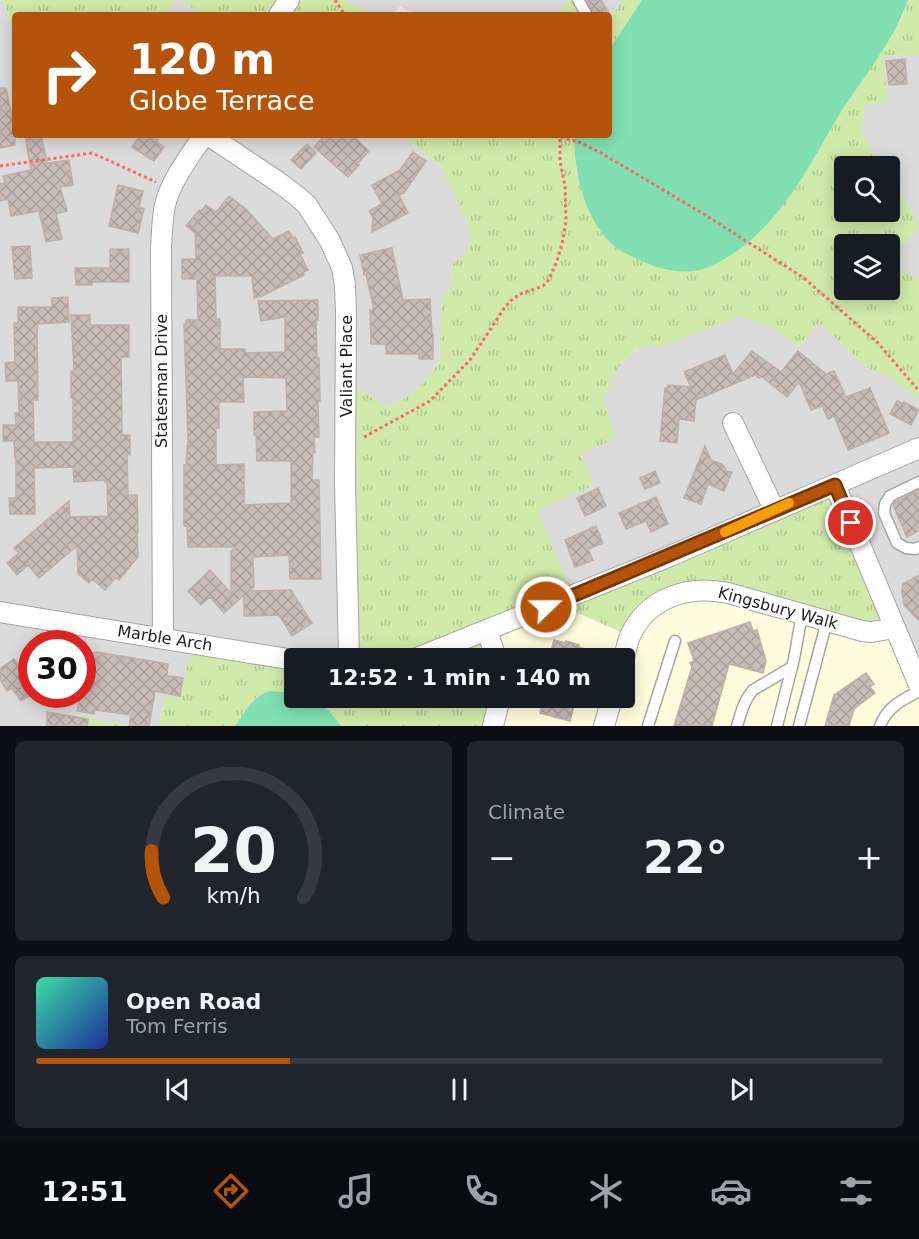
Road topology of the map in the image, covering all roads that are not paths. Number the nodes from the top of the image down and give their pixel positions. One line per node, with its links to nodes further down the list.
1 (204, 138): 14 (street, Statesman Drive)
2 (211, 138): 16 (street, Valiant Place)
3 (733, 423): 7 (street)
4 (919, 448): 6 (street)
5 (919, 482): 8 (lane)
6 (835, 485): 7 (street); 12 (street)
7 (774, 510): 13 (street)
8 (919, 548)
9 (0, 612): 14 (street, Marble Arch)
10 (802, 614): 11 (street, Kingsbury Walk); 19 (street, Kingsbury Walk); 21 (lane)
11 (826, 621): 12 (street, Kingsbury Walk); 31 (lane)
12 (895, 628): 22 (street)
13 (487, 630): 17 (street); 18 (street)
14 (163, 637): 20 (street, Marble Arch)
15 (675, 641): 28 (lane)
16 (349, 648)
17 (442, 648)
18 (493, 648)
19 (627, 648)
20 (284, 658)
21 (792, 667): 29 (lane); 30 (lane)
22 (919, 685)
23 (919, 691): 32 (lane)
24 (498, 708): 26 (street)
25 (609, 708): 27 (street)
26 (493, 726)
27 (604, 726)
28 (648, 726)
29 (737, 726)
30 (777, 726)
31 (800, 726)
32 (880, 726)

